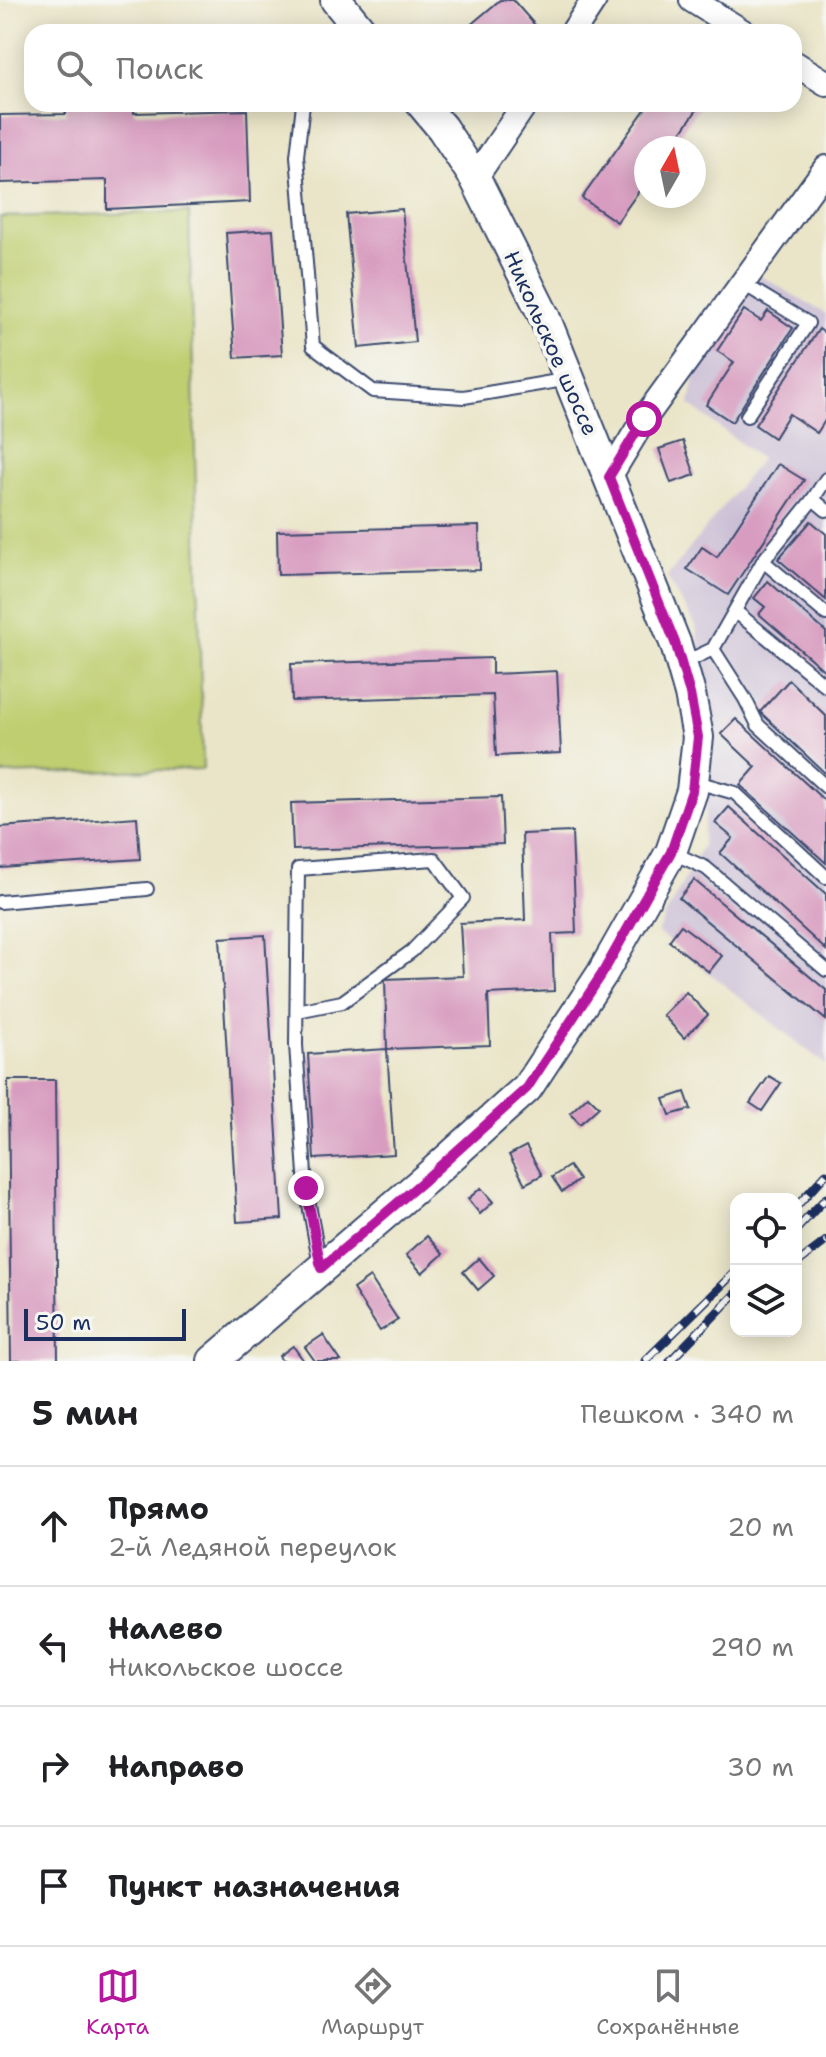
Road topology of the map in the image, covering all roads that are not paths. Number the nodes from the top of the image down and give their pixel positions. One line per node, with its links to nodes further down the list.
1 (336, 0): 4 (street)
2 (594, 0): 5 (street)
3 (692, 0): 6 (street)
4 (356, 24)
5 (578, 24)
6 (730, 24)
7 (802, 68): 8 (street)
8 (826, 83)
9 (302, 112): 15 (lane)
10 (429, 112): 13 (street, Никольское шоссе)
11 (520, 112): 13 (street)
12 (826, 168): 14 (street)
13 (475, 178): 15 (street, Никольское шоссе)
14 (742, 283): 16 (lane); 17 (street)
15 (569, 379): 17 (street, Никольское шоссе)
16 (747, 416)
17 (609, 477): 25 (street, Никольское шоссе)
18 (826, 479): 19 (lane)
19 (813, 499): 20 (lane); 21 (lane)
20 (826, 510)
21 (763, 561): 22 (lane); 23 (lane)
22 (735, 611): 24 (lane); 26 (lane)
23 (826, 614)
24 (713, 649): 25 (lane); 28 (lane)
25 (681, 664): 27 (street, Никольское шоссе)
26 (826, 686)
27 (693, 781): 29 (street, Никольское шоссе); 30 (lane)
28 (826, 787)
29 (671, 852): 33 (lane); 35 (street, Никольское шоссе)
30 (826, 877)
31 (147, 889): 32 (lane)
32 (0, 902)
33 (826, 970)
34 (297, 1011): 34 (lane); 35 (lane)
35 (321, 1268): 36 (street, Никольское шоссе)
36 (213, 1361)

